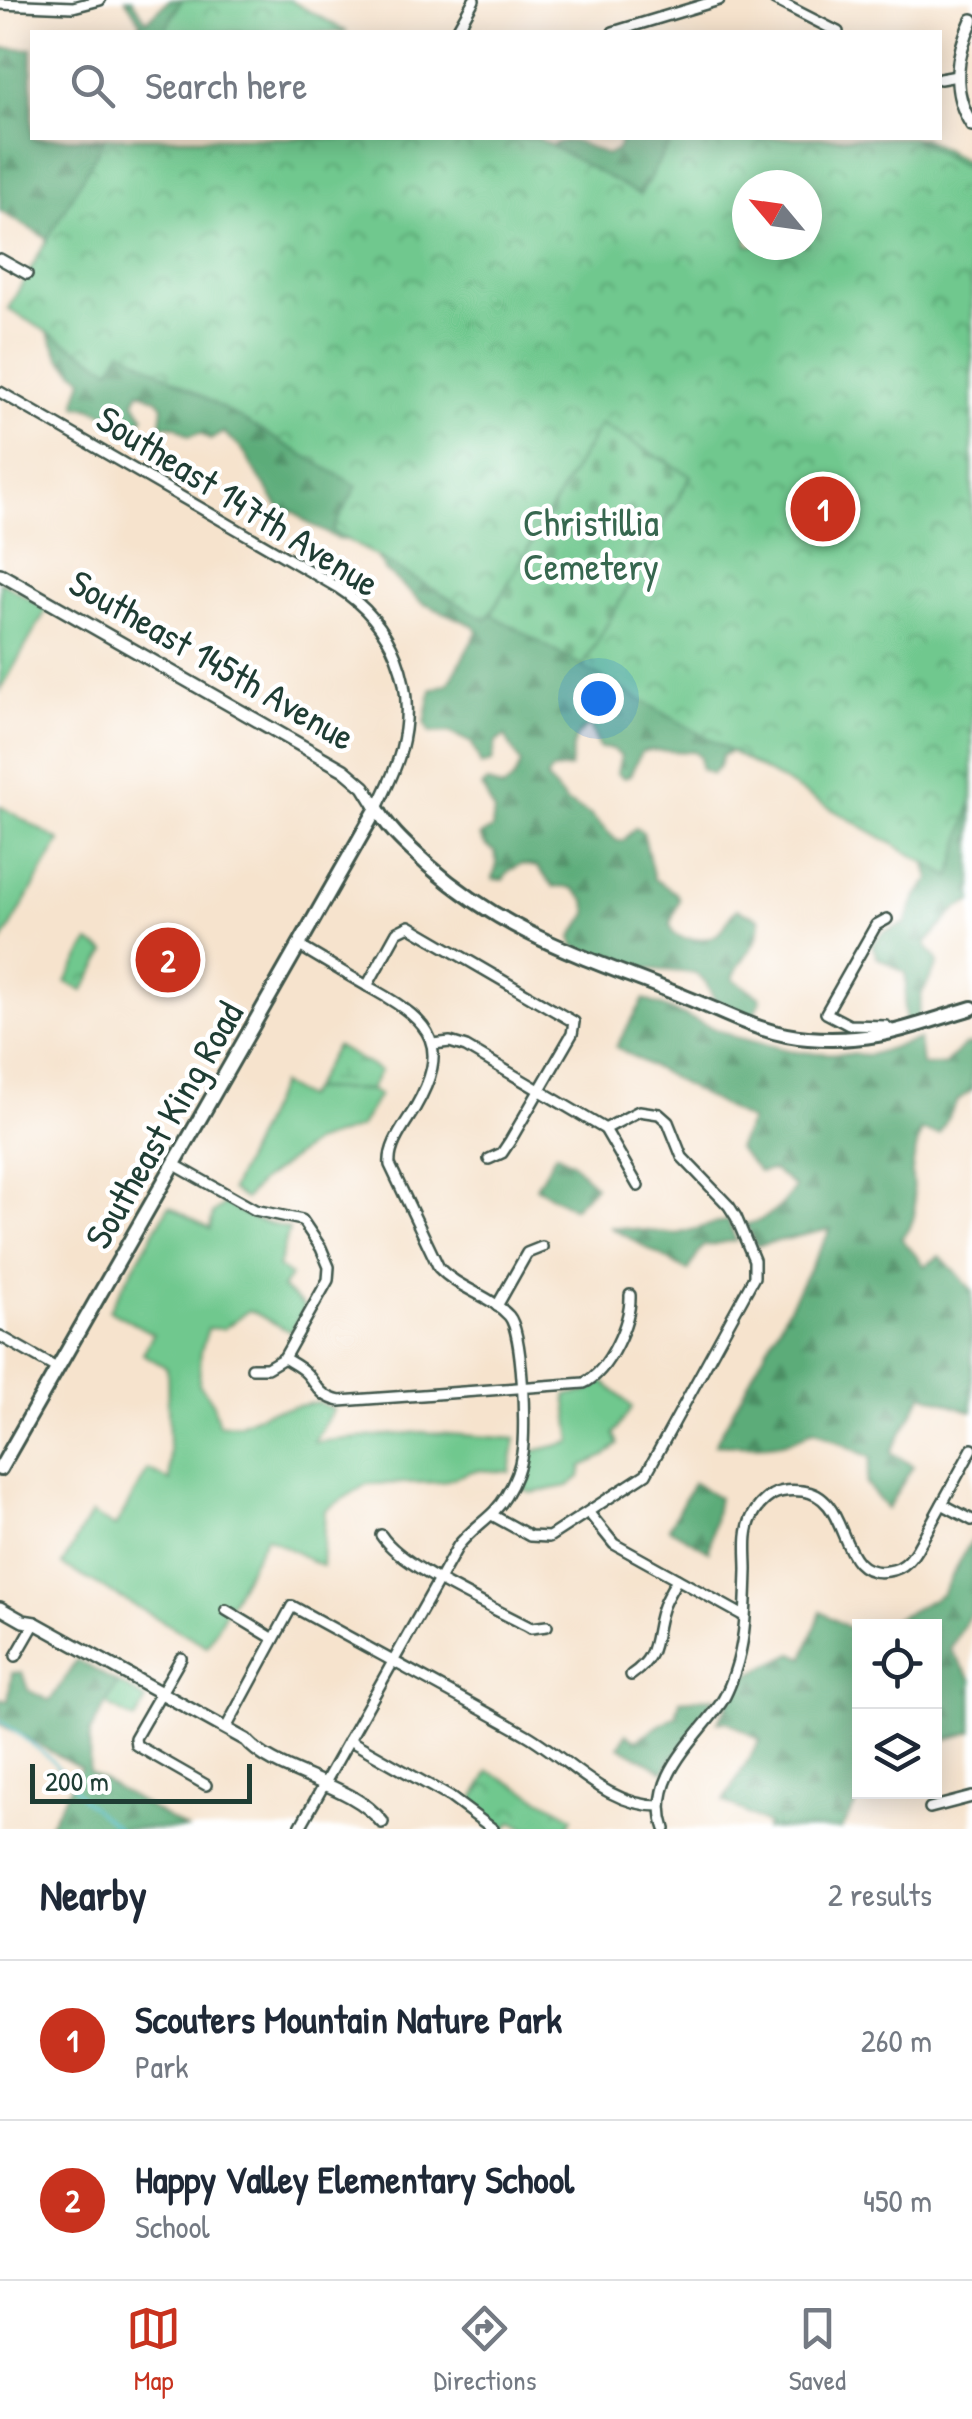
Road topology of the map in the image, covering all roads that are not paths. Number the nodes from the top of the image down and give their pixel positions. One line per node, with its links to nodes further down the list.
1 (100, 0): 6 (street)
2 (474, 0): 8 (street)
3 (719, 0): 9 (street)
4 (775, 0): 10 (street)
5 (0, 4): 6 (street)
6 (48, 4)
7 (972, 20): 11 (street)
8 (457, 30)
9 (620, 30)
10 (834, 30)
11 (957, 76): 12 (street); 13 (street)
12 (942, 78)
13 (972, 124)
14 (0, 259): 15 (street)
15 (27, 274)
16 (0, 392): 18 (street, Southeast 147th Avenue)
17 (0, 574): 18 (street, Southeast 145th Avenue)
18 (377, 808): 20 (main road, Southeast King Road); 23 (main road, Southeast 145th Avenue)
19 (887, 918): 23 (street)
20 (301, 947): 21 (street); 28 (main road, Southeast King Road)
21 (367, 986): 24 (street); 25 (street)
22 (972, 1008): 23 (main road, Southeast 145th Avenue)
23 (896, 1033)
24 (433, 1044): 25 (street); 32 (street)
25 (540, 1090): 26 (street); 27 (street)
26 (605, 1129): 29 (street); 41 (street)
27 (489, 1159)
28 (176, 1165): 34 (street); 36 (main road, Southeast King Road)
29 (638, 1186)
30 (542, 1247): 32 (street)
31 (630, 1295): 37 (street)
32 (497, 1306): 37 (street)
33 (0, 1336): 36 (street)
34 (284, 1358): 35 (street); 37 (street)
35 (252, 1368)
36 (58, 1369): 39 (main road, Southeast King Road)
37 (521, 1389): 42 (street)
38 (972, 1449): 40 (street)
39 (0, 1469)
40 (942, 1504): 43 (street); 50 (street)
41 (589, 1513): 42 (street); 46 (street)
42 (492, 1515): 45 (street)
43 (972, 1520)
44 (381, 1535): 45 (street)
45 (440, 1578): 52 (street); 56 (street)
46 (677, 1580): 50 (street); 57 (street)
47 (0, 1600): 51 (street)
48 (0, 1608): 51 (street)
49 (226, 1610): 53 (street)
50 (744, 1616): 64 (street)
51 (35, 1623): 54 (street); 58 (street)
52 (547, 1626)
53 (274, 1639): 56 (street); 59 (street)
54 (16, 1656)
55 (181, 1658): 58 (street)
56 (392, 1662): 60 (street); 64 (street)
57 (631, 1675)
58 (160, 1692): 59 (street); 62 (street)
59 (226, 1728): 61 (street)
60 (348, 1740): 61 (street); 68 (street)
61 (325, 1783): 66 (street); 67 (street)
62 (206, 1786)
63 (972, 1797): 65 (street)
64 (660, 1806): 69 (street)
65 (930, 1808)
66 (299, 1829)
67 (394, 1829)
68 (493, 1829)
69 (665, 1829)

